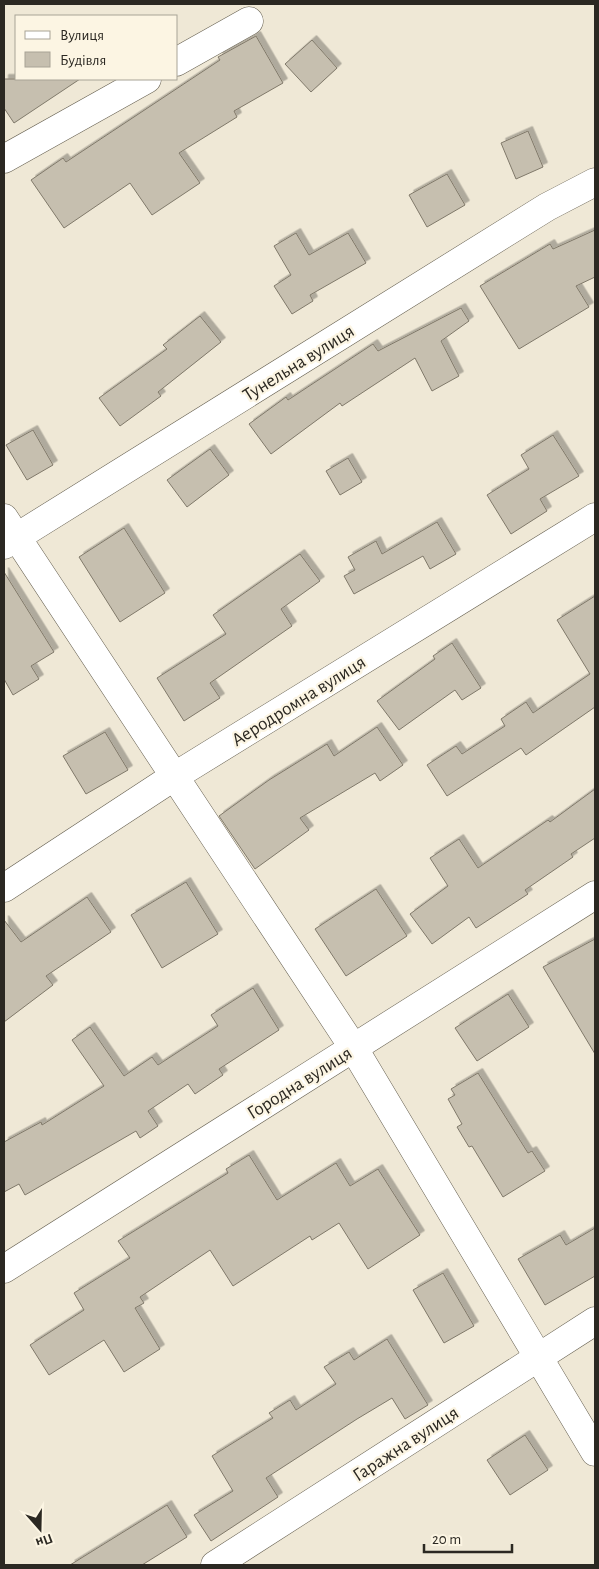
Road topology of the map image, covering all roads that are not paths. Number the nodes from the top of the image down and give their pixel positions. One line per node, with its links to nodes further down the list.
1 (249, 21): 2 (street)
2 (178, 61)
3 (144, 80): 4 (street)
4 (4, 159)
5 (595, 182): 7 (street, Тунельна вулиця)
6 (595, 518): 8 (street, Аеродромна вулиця)
7 (8, 534): 8 (street)
8 (175, 776): 9 (street, Аеродромна вулиця); 11 (street)
9 (4, 888)
10 (595, 895): 11 (street, Городна вулиця)
11 (353, 1047): 12 (street, Городна вулиця); 14 (street)
12 (4, 1269)
13 (595, 1321): 14 (street, Гаражна вулиця)
14 (538, 1357): 15 (street); 16 (street, Гаражна вулиця)
15 (595, 1452)
16 (215, 1565)

